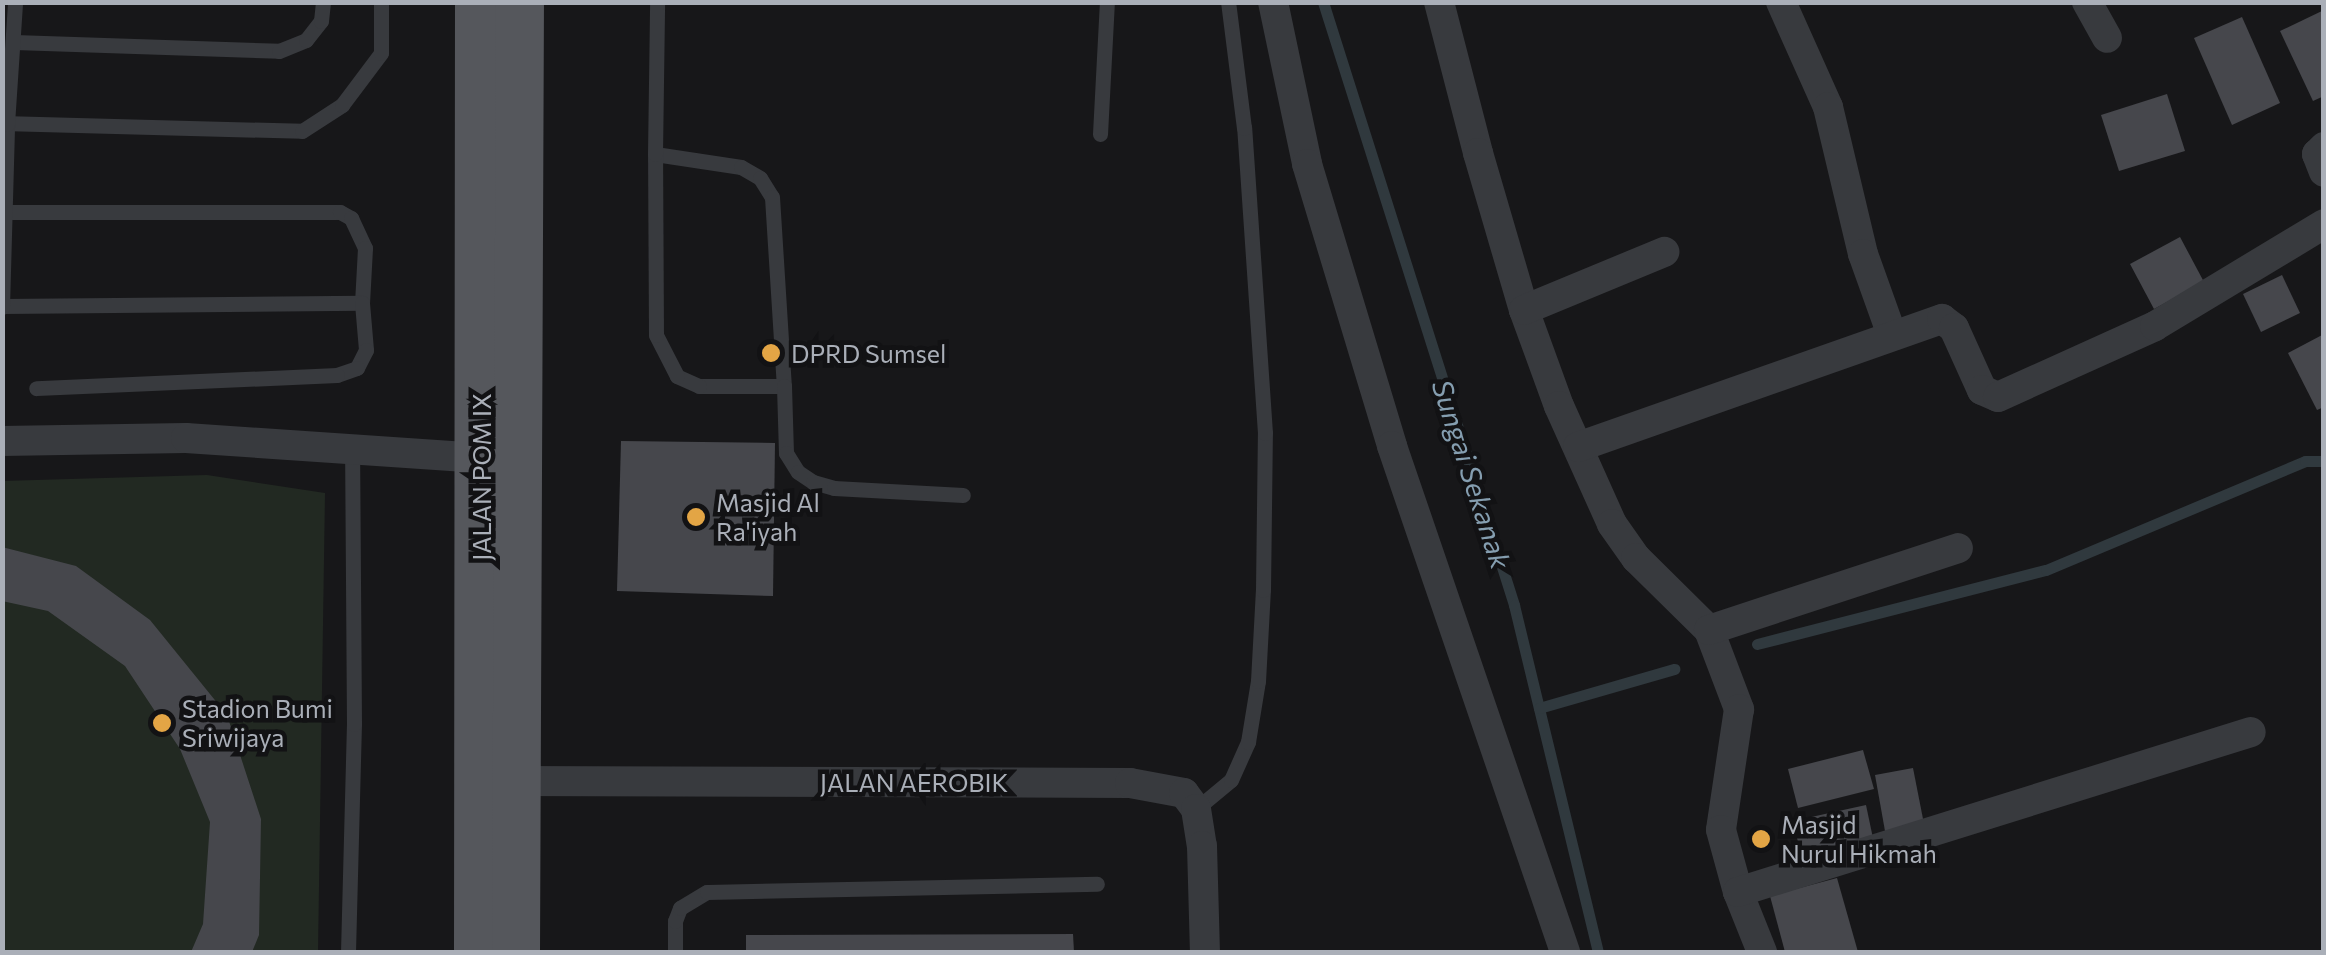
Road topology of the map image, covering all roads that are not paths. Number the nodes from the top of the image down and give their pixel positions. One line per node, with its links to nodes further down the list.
1 (16, 2): 14 (lane)
2 (323, 2): 14 (lane)
3 (381, 2): 15 (lane)
4 (479, 2): 32 (main road, JALAN POM IX)
5 (520, 2): 32 (main road, JALAN POM IX)
6 (657, 2): 18 (lane)
7 (1108, 2): 16 (lane)
8 (1228, 2): 38 (lane)
9 (1273, 2): 46 (street)
10 (1440, 2): 25 (street)
11 (1781, 2): 26 (street)
12 (2088, 2): 13 (street)
13 (2107, 38)
14 (14, 42): 15 (lane)
15 (5, 124): 20 (lane)
16 (1100, 134)
17 (2324, 147): 19 (street)
18 (655, 154): 27 (lane); 27 (lane)
19 (2324, 172)
20 (4, 212): 23 (lane); 24 (lane)
21 (2324, 224): 26 (street)
22 (1664, 252): 25 (street)
23 (362, 303): 24 (lane); 28 (lane)
24 (2, 307)
25 (1524, 310): 30 (street)
26 (1892, 335): 30 (street)
27 (784, 386): 33 (lane)
28 (36, 388)
29 (2, 441): 31 (street)
30 (1578, 447): 35 (street)
31 (352, 450): 32 (street); 41 (lane)
32 (500, 459): 37 (main road, JALAN POM IX)
33 (963, 495)
34 (1958, 548): 35 (street)
35 (1709, 630): 40 (street)
36 (2251, 732): 40 (street)
37 (498, 780): 38 (street, JALAN AEROBIK); 42 (main road, JALAN POM IX); 43 (main road, JALAN POM IX)
38 (1196, 809): 45 (street)
39 (1097, 884): 44 (lane)
40 (1738, 892): 47 (street)
41 (348, 952)
42 (478, 952)
43 (516, 952)
44 (675, 952)
45 (1205, 952)
46 (1565, 952)
47 (1762, 952)

